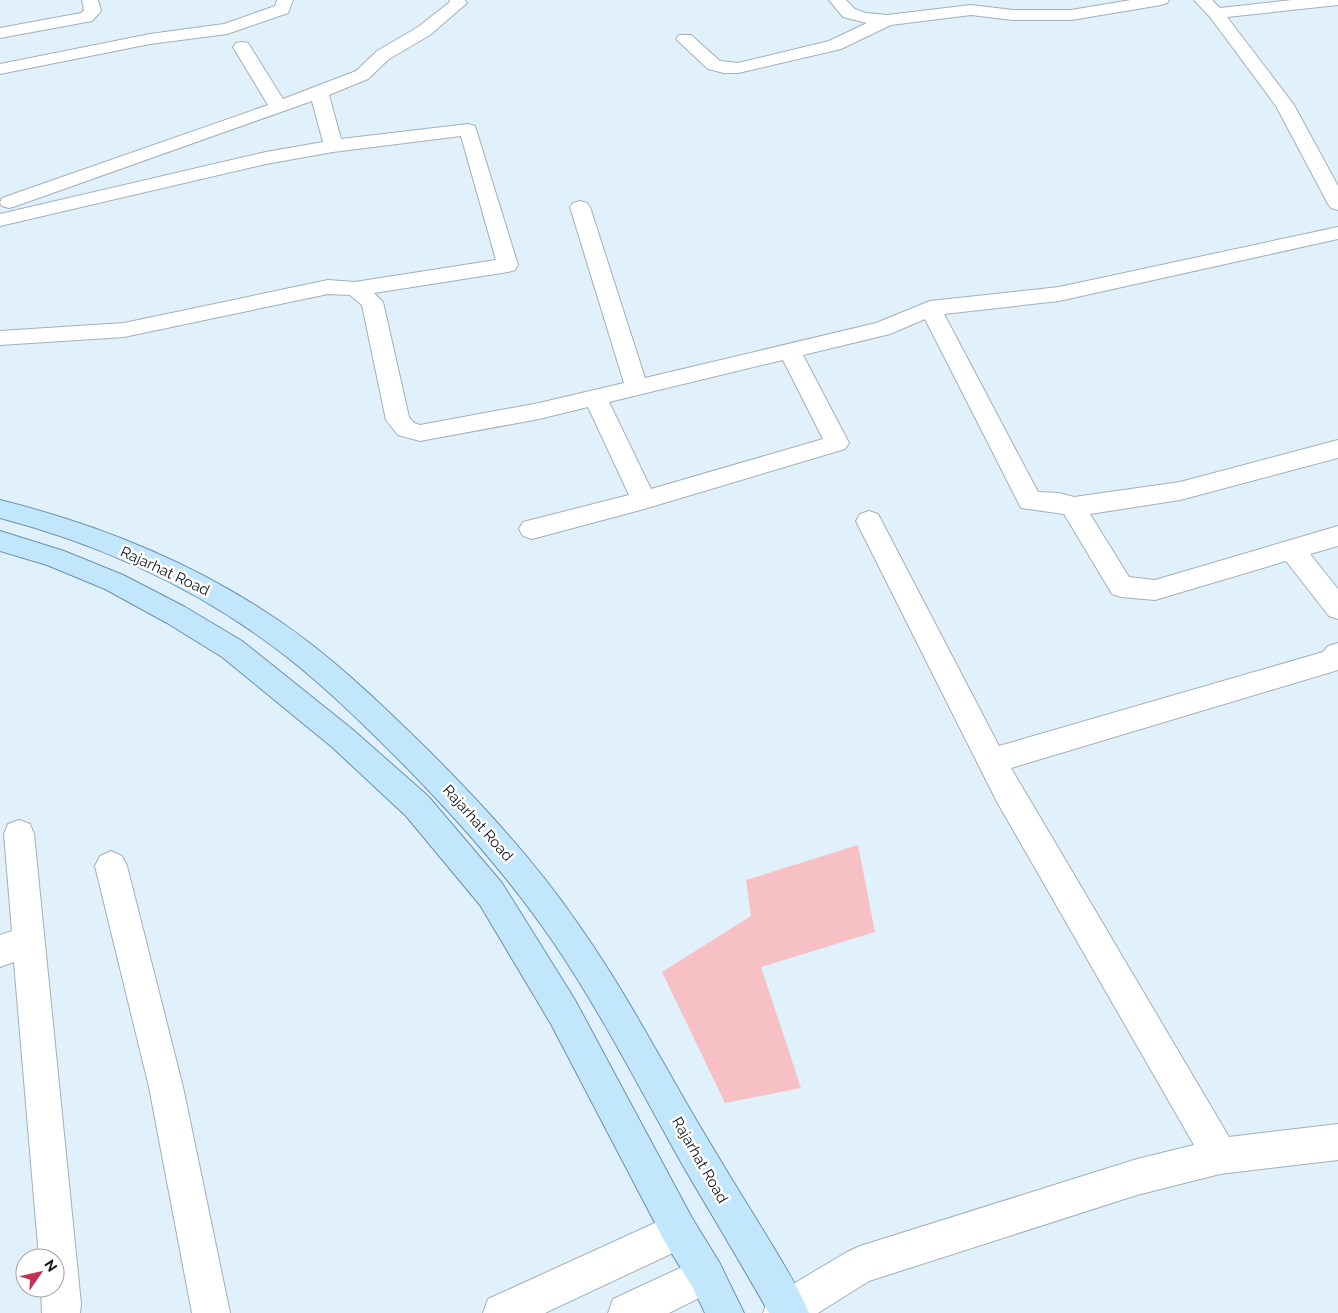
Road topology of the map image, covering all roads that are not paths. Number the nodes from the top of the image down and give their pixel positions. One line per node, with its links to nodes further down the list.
1 (90, 0): 10 (street)
2 (285, 0): 13 (street)
3 (837, 0): 9 (street)
4 (1161, 0): 9 (street)
5 (1202, 0): 8 (street)
6 (1338, 0): 8 (street)
7 (464, 1): 14 (street)
8 (1216, 13): 17 (street)
9 (887, 20): 11 (street)
10 (0, 34)
11 (685, 38)
12 (242, 47): 15 (street)
13 (0, 69)
14 (319, 93): 15 (street); 16 (street)
15 (279, 107): 18 (street)
16 (334, 146): 20 (street); 22 (street)
17 (1338, 204)
18 (0, 205)
19 (580, 207): 26 (street)
20 (0, 220)
21 (1338, 233): 23 (street)
22 (355, 289): 24 (street); 27 (street)
23 (930, 308): 25 (street); 30 (street)
24 (0, 338)
25 (789, 350): 26 (street); 29 (street)
26 (637, 387): 27 (street)
27 (595, 397): 29 (street)
28 (1338, 449): 30 (street)
29 (644, 500): 33 (street)
30 (1073, 507): 36 (street)
31 (0, 509): 47 (main road, Rajarhat Road)
32 (869, 521): 39 (street)
33 (532, 529)
34 (1338, 536): 36 (street)
35 (0, 541): 45 (main road, Rajarhat Road)
36 (1292, 550): 37 (street)
37 (1338, 608)
38 (1338, 654): 39 (street)
39 (992, 761): 44 (street)
40 (19, 834): 42 (street)
41 (112, 866): 49 (street)
42 (14, 946): 48 (street)
43 (1338, 1142): 44 (street)
44 (1220, 1156): 47 (street)
45 (679, 1231): 46 (main road, Rajarhat Road); 50 (street)
46 (706, 1275): 51 (street); 52 (main road, Rajarhat Road)
47 (787, 1312)
48 (61, 1313)
49 (211, 1313)
50 (502, 1313)
51 (627, 1313)
52 (725, 1313)

